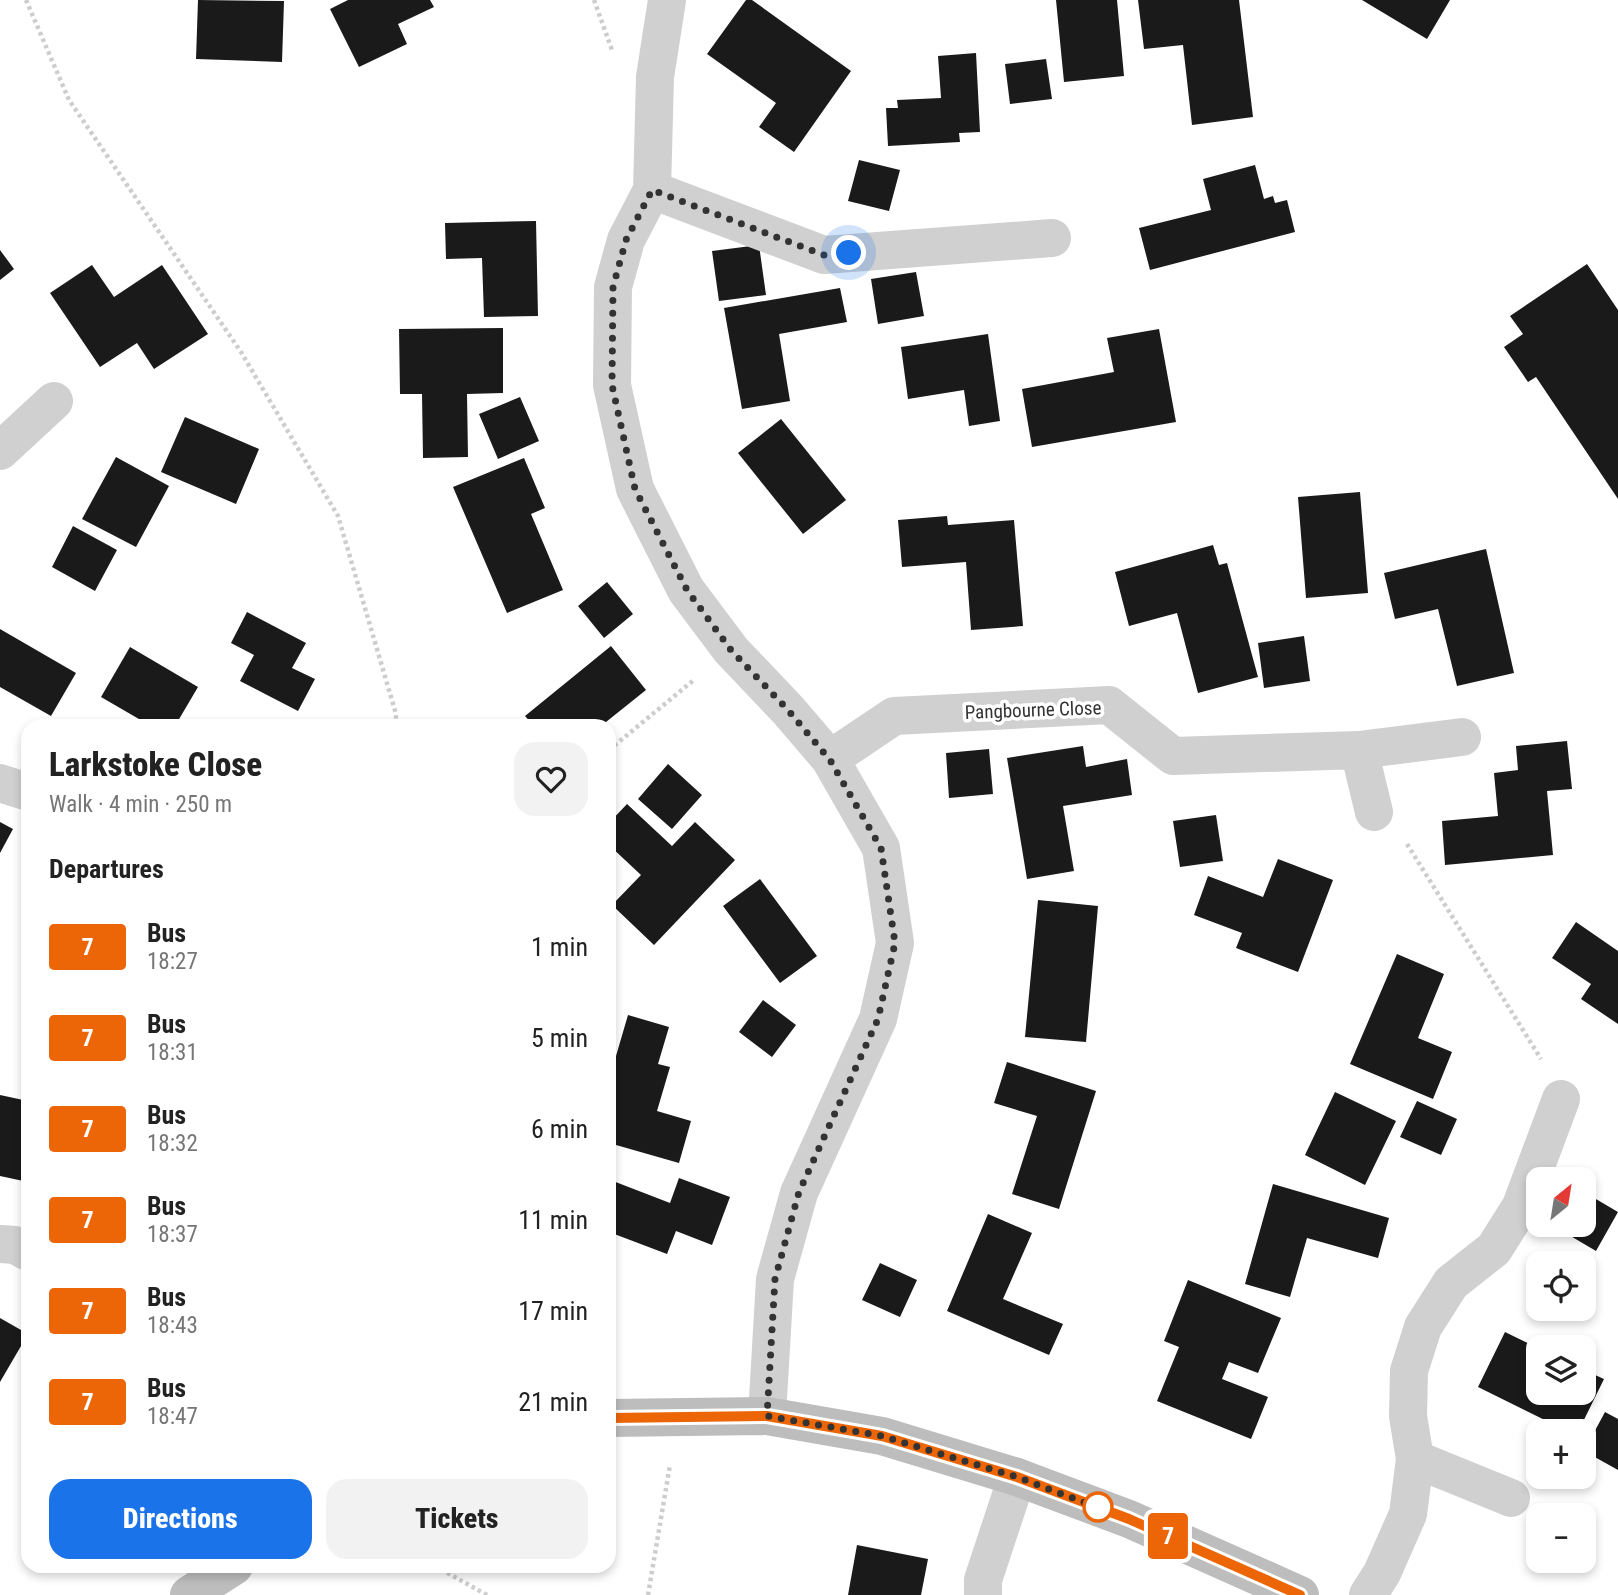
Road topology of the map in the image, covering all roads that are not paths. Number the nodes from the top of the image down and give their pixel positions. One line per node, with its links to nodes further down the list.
1 (667, 0): 2 (street)
2 (652, 190): 3 (street); 8 (street)
3 (1052, 238)
4 (54, 401): 5 (street)
5 (0, 451)
6 (1462, 737): 7 (street, Pangbourne Close)
7 (1359, 750): 8 (street, Pangbourne Close); 11 (street)
8 (830, 760): 15 (street)
9 (0, 783): 10 (street)
10 (21, 790)
11 (1374, 812)
12 (1561, 1100): 17 (street)
13 (0, 1244): 14 (street)
14 (21, 1248)
15 (767, 1416): 16 (street); 18 (street)
16 (616, 1418)
17 (1415, 1459): 19 (street); 24 (street)
18 (1017, 1477): 22 (street); 23 (street)
19 (1511, 1499)
20 (223, 1573): 21 (street)
21 (189, 1595)
22 (983, 1595)
23 (1300, 1595)
24 (1368, 1595)

